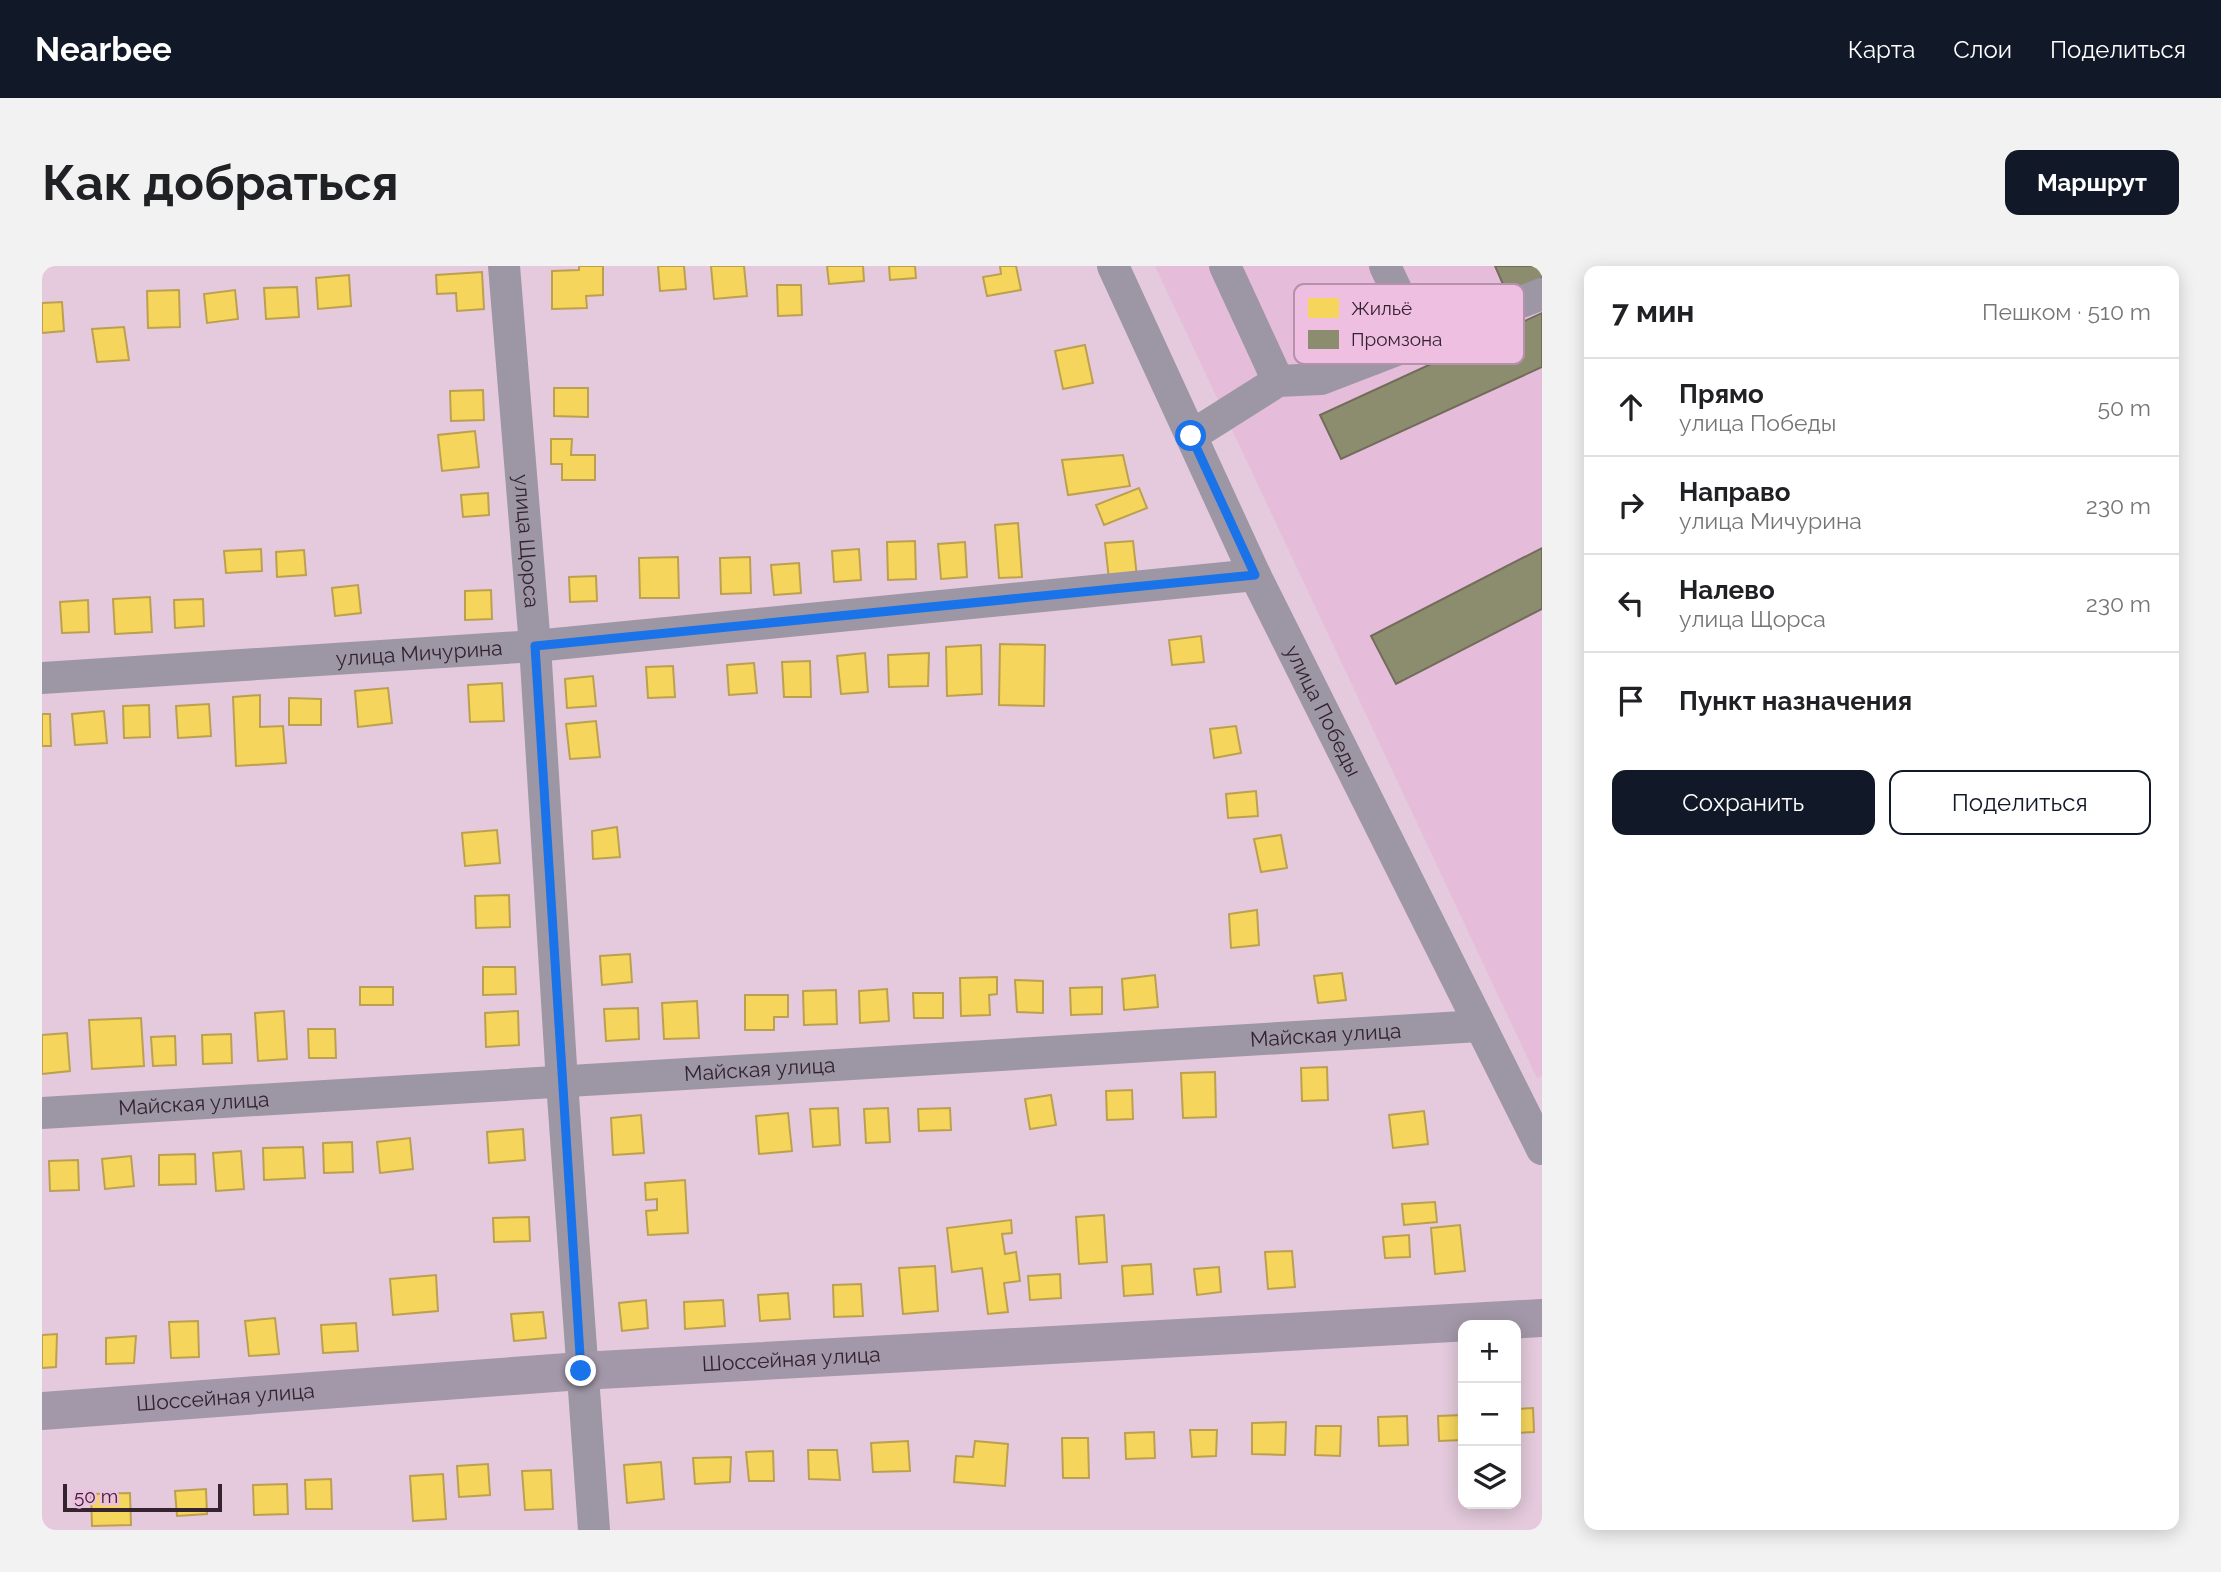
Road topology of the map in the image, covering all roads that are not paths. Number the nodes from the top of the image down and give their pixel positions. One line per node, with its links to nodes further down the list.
1 (504, 266): 12 (street, улица Щорса)
2 (1113, 266): 10 (street, улица Победы)
3 (1225, 266): 9 (street)
4 (1385, 266): 5 (street)
5 (1393, 284)
6 (1542, 294): 7 (street)
7 (1524, 301)
8 (1360, 364): 9 (street)
9 (1278, 381): 10 (street)
10 (1191, 436): 11 (street, улица Победы)
11 (1255, 575): 12 (street, улица Мичурина); 14 (street, улица Победы)
12 (535, 646): 13 (street, улица Мичурина); 15 (street, улица Щорса)
13 (42, 678)
14 (1479, 1026): 15 (street, Майская улица); 17 (street, улица Победы)
15 (562, 1082): 16 (street, Майская улица); 19 (street, улица Щорса)
16 (42, 1113)
17 (1542, 1149)
18 (1542, 1318): 19 (main road, Шоссейная улица)
19 (581, 1371): 20 (main road, Шоссейная улица); 21 (street, улица Щорса)
20 (42, 1411)
21 (594, 1530)

